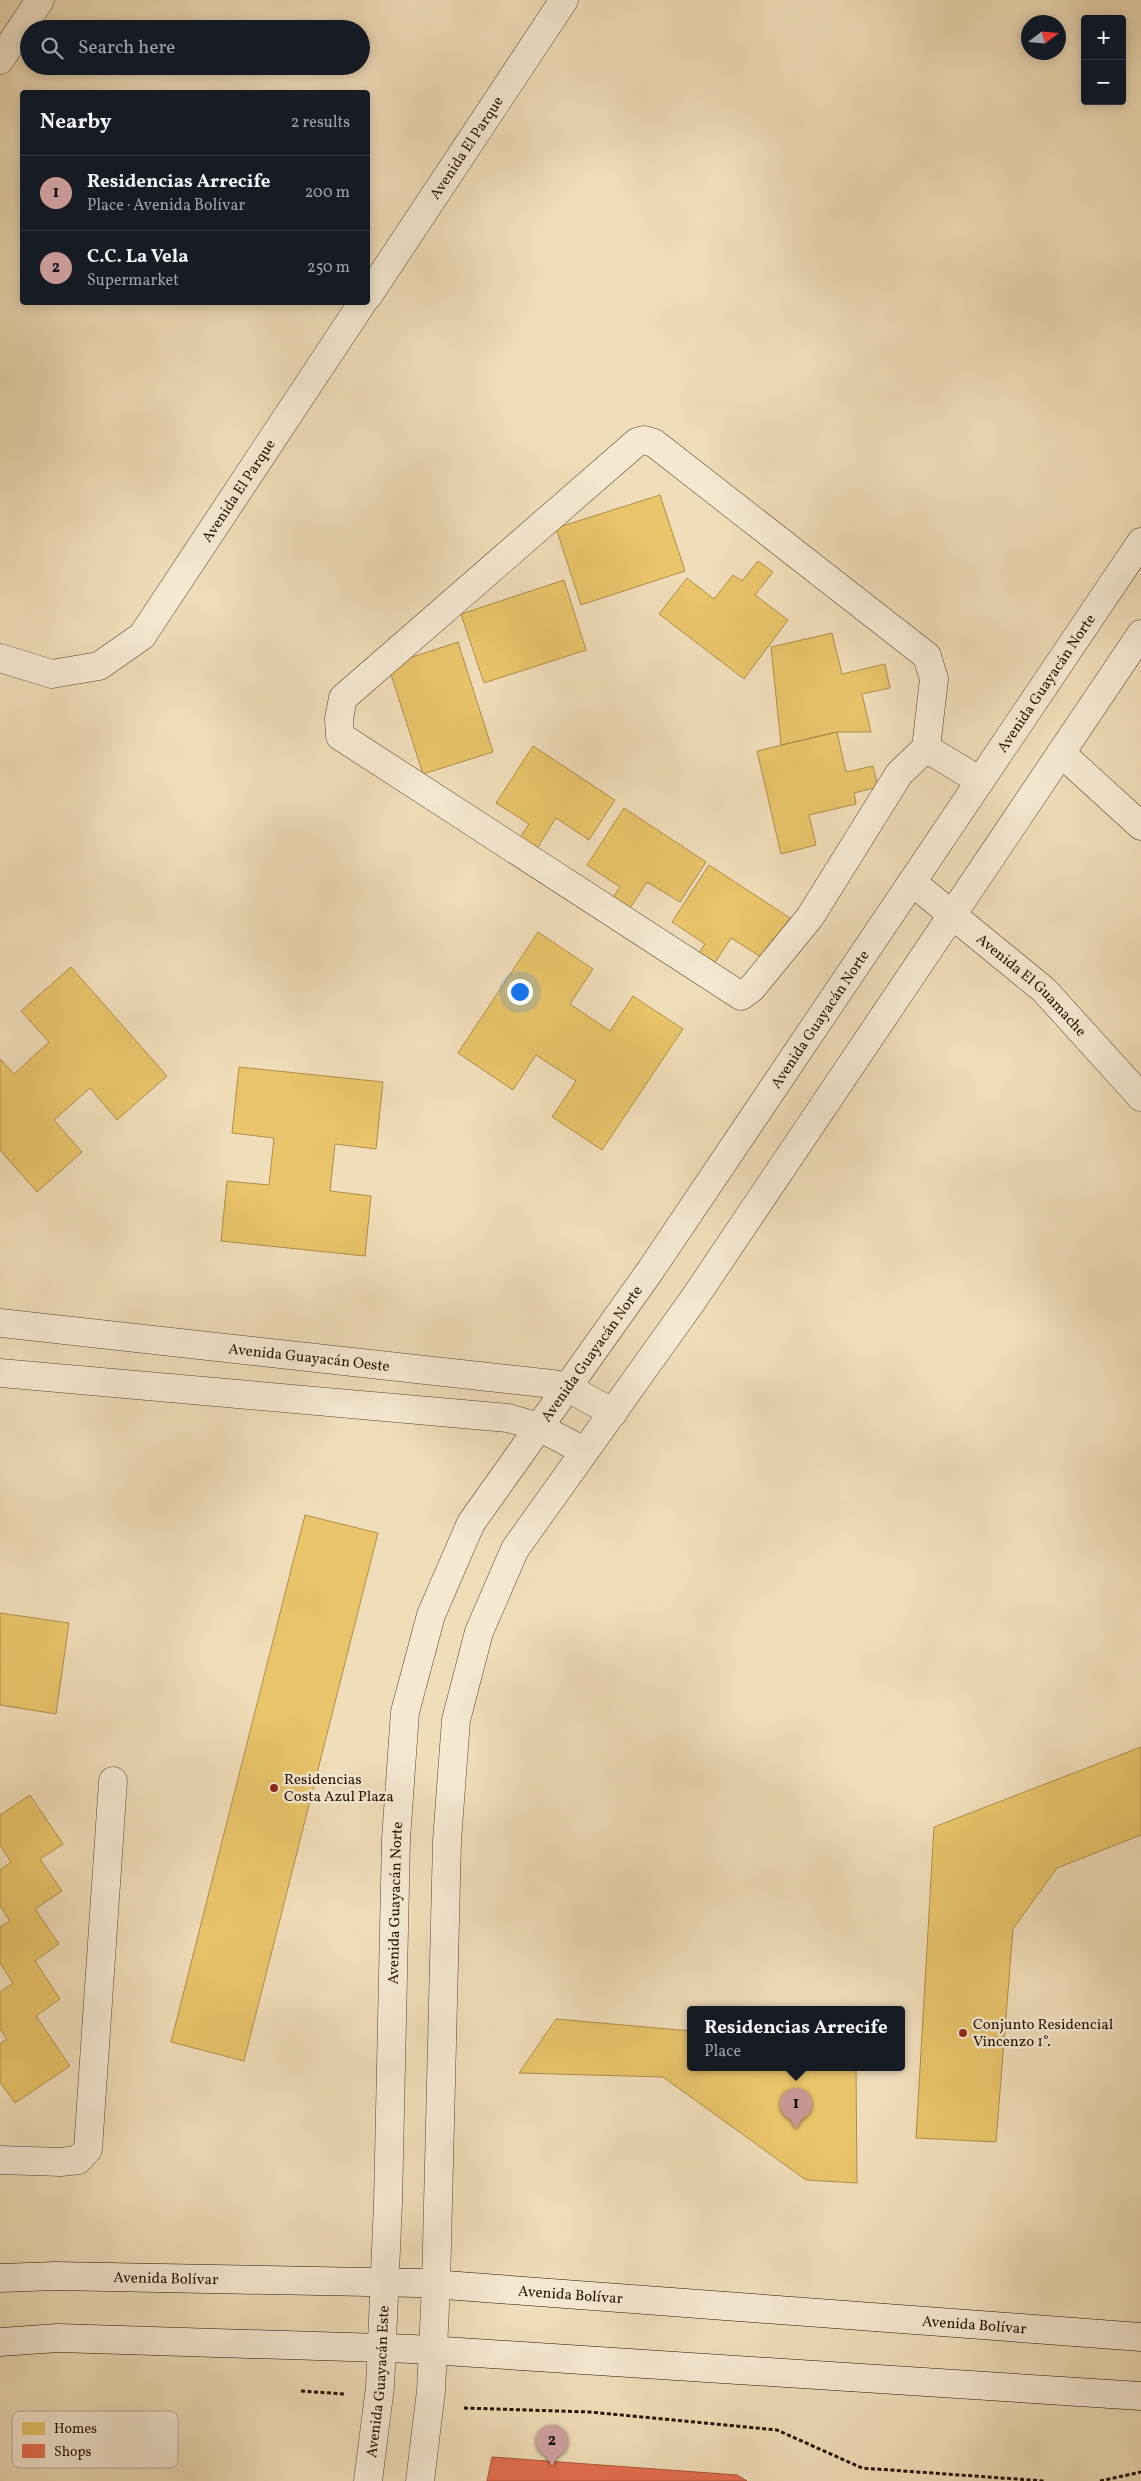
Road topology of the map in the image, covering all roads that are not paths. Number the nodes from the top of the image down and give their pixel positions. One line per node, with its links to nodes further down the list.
1 (40, 0): 3 (street)
2 (564, 0): 6 (street, Avenida El Parque)
3 (27, 20)
4 (20, 30): 5 (street)
5 (0, 60)
6 (370, 293)
7 (361, 305): 10 (street, Avenida El Parque)
8 (1141, 542): 13 (street, Avenida Guayacán Norte)
9 (1141, 634): 12 (street)
10 (0, 658)
11 (926, 748): 11 (street); 13 (street)
12 (1061, 753): 14 (street); 16 (street)
13 (980, 781): 15 (street, Avenida Guayacán Norte)
14 (1141, 826)
15 (912, 882): 16 (street, Avenida El Guamache); 20 (street, Avenida Guayacán Norte)
16 (952, 914): 17 (street, Avenida El Guamache); 21 (street)
17 (1141, 1097)
18 (0, 1323): 20 (street, Avenida Guayacán Oeste)
19 (0, 1373): 22 (street)
20 (567, 1387): 21 (street, Avenida Guayacán Oeste); 22 (street, Avenida Guayacán Norte)
21 (613, 1413): 23 (street)
22 (539, 1427): 23 (street); 27 (street, Avenida Guayacán Norte)
23 (584, 1451): 28 (street)
24 (113, 1781): 25 (street)
25 (0, 2160)
26 (0, 2278): 27 (street, Avenida Bolívar)
27 (384, 2283): 28 (street, Avenida Bolívar); 31 (street, Avenida Guayacán Este)
28 (436, 2285): 29 (street, Avenida Bolívar); 32 (street)
29 (1141, 2337)
30 (0, 2342): 31 (street)
31 (382, 2348): 32 (street); 34 (street, Avenida Guayacán Este)
32 (433, 2350): 33 (street); 35 (street)
33 (1141, 2396)
34 (368, 2481)
35 (420, 2481)

